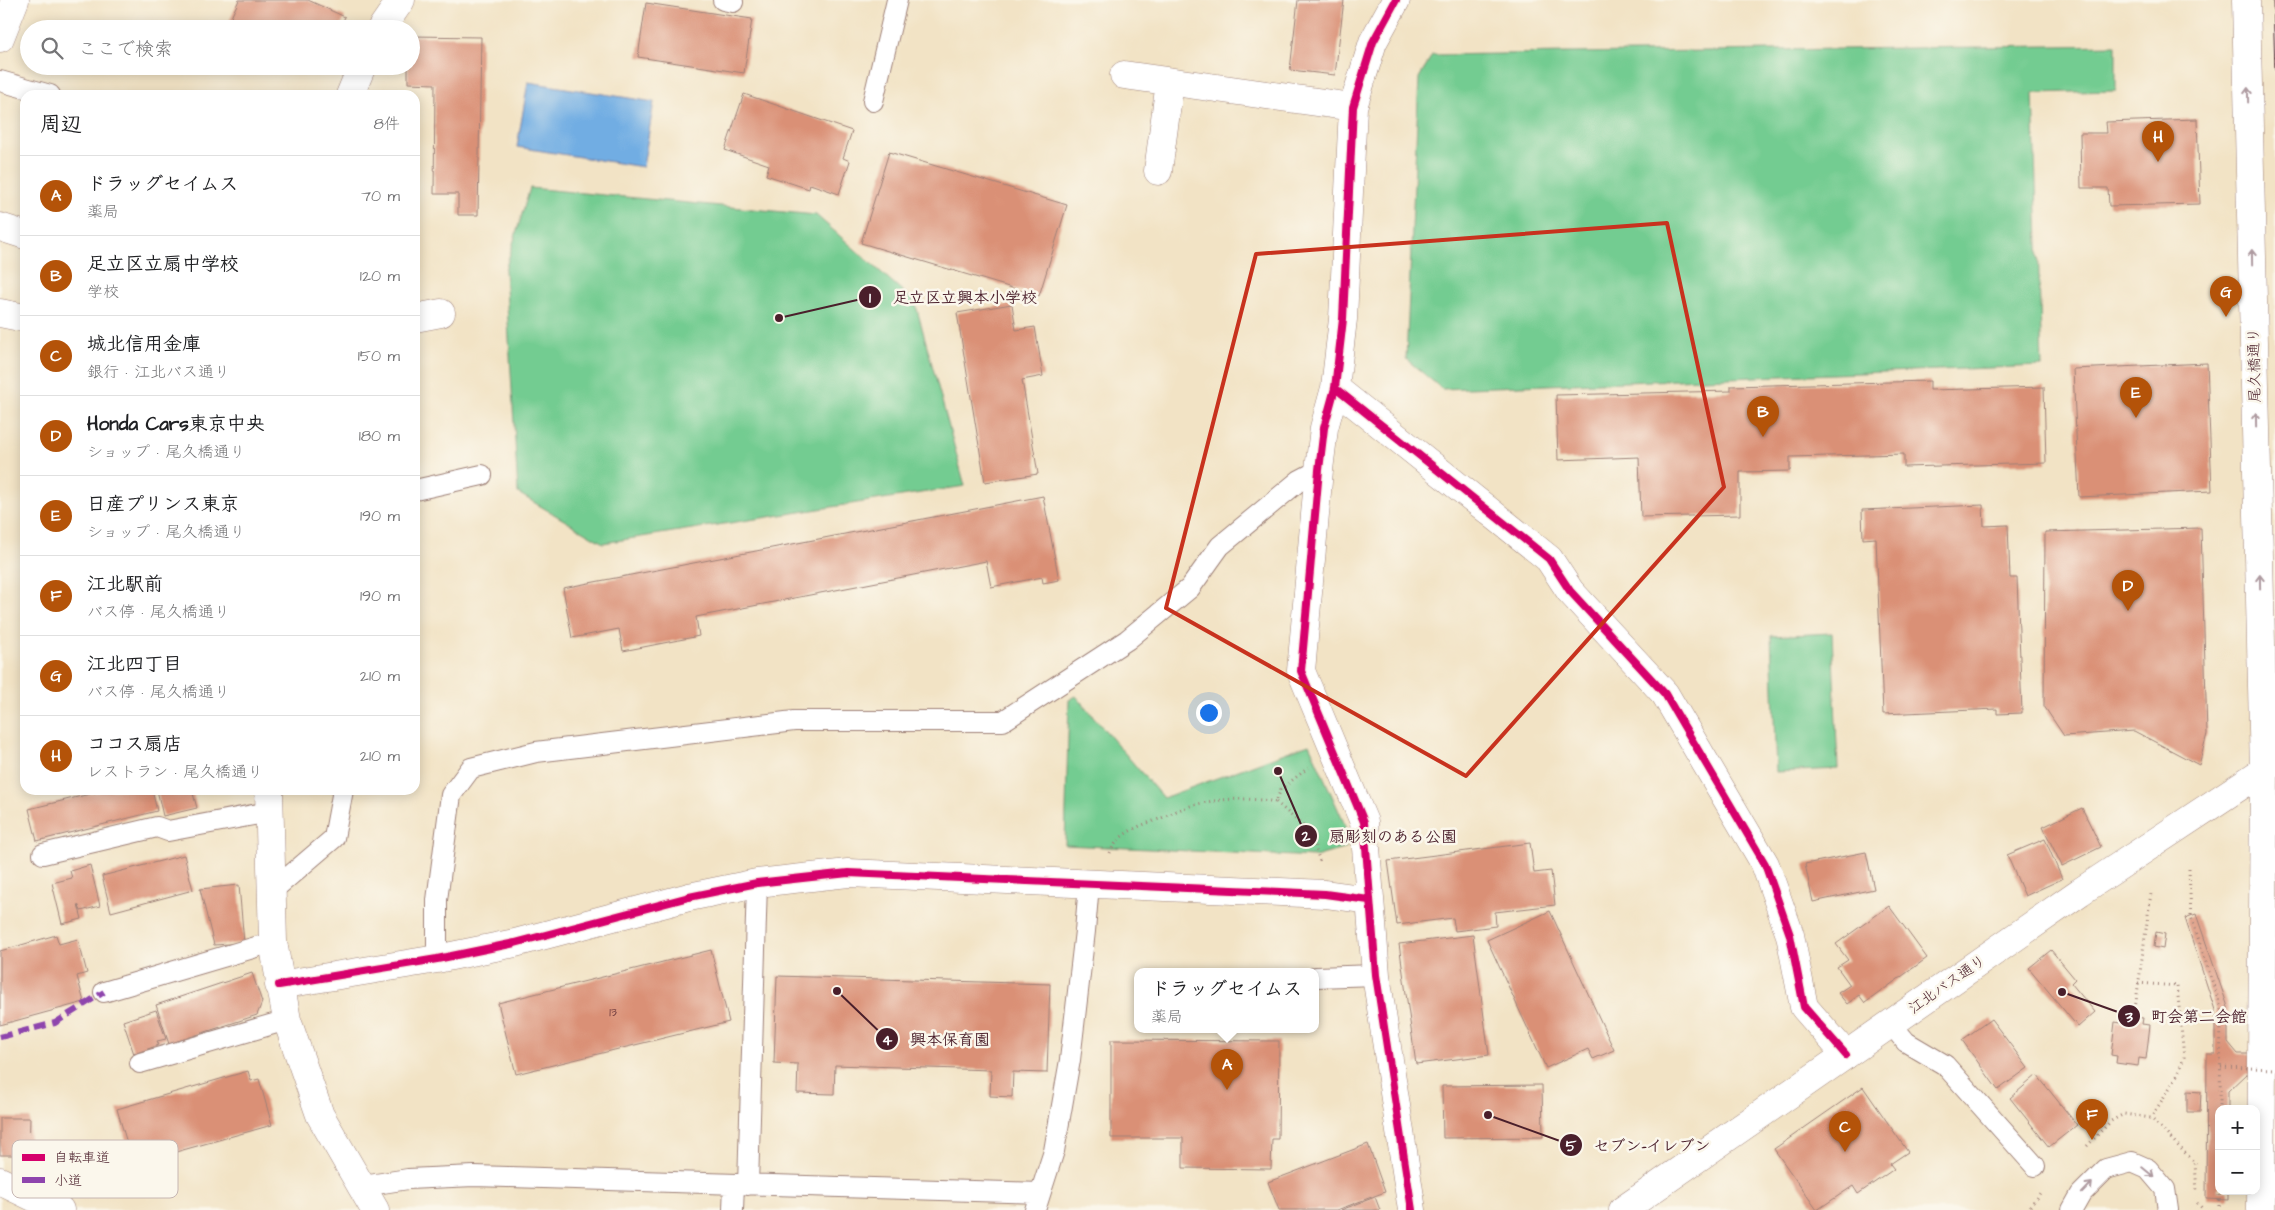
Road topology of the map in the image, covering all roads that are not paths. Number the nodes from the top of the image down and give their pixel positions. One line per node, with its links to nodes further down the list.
1 (15, 0): 8 (street)
2 (401, 0): 7 (street)
3 (897, 0): 15 (lane)
4 (1396, 0): 6 (street)
5 (2246, 0): 26 (street, 尾久橋通り, one-way to 5)
6 (1380, 12): 16 (street)
7 (387, 20)
8 (0, 38)
9 (358, 75): 14 (street)
10 (1124, 75): 12 (street)
11 (0, 81): 13 (lane)
12 (1170, 82): 16 (street); 17 (street)
13 (32, 90)
14 (352, 90)
15 (873, 100)
16 (1353, 107): 22 (street)
17 (1158, 171)
18 (0, 227): 19 (street)
19 (20, 233)
20 (0, 313): 21 (street)
21 (20, 317)
22 (1335, 388): 23 (street); 42 (street)
23 (1319, 470): 33 (street); 35 (lane)
24 (482, 475): 25 (lane)
25 (420, 489)
26 (2270, 767): 41 (street, 江北バス通り); 58 (street, 尾久橋通り)
27 (342, 795): 32 (lane)
28 (269, 801): 29 (lane); 32 (street)
29 (43, 854)
30 (757, 884): 31 (street); 35 (street); 46 (lane)
31 (1088, 884): 33 (street); 50 (lane)
32 (272, 890): 34 (street)
33 (1369, 900): 36 (street)
34 (273, 942): 38 (street); 39 (lane)
35 (437, 959): 38 (street)
36 (1376, 975): 37 (lane); 54 (street)
37 (1319, 977)
38 (279, 985): 40 (street)
39 (104, 992)
40 (287, 1020): 43 (lane); 47 (street)
41 (1891, 1024): 42 (street, 江北バス通り); 44 (lane)
42 (1846, 1055): 55 (street, 江北バス通り)
43 (140, 1064)
44 (2035, 1166)
45 (0, 1181): 48 (street)
46 (741, 1184): 47 (lane); 50 (lane); 53 (lane)
47 (363, 1186): 52 (street)
48 (12, 1187)
49 (35, 1198): 51 (street)
50 (1037, 1202)
51 (60, 1210)
52 (376, 1210)
53 (733, 1210)
54 (1412, 1210)
55 (1623, 1210)
56 (2072, 1210): 57 (lane, one-way to 57)
57 (2168, 1210)
58 (2261, 1210)

